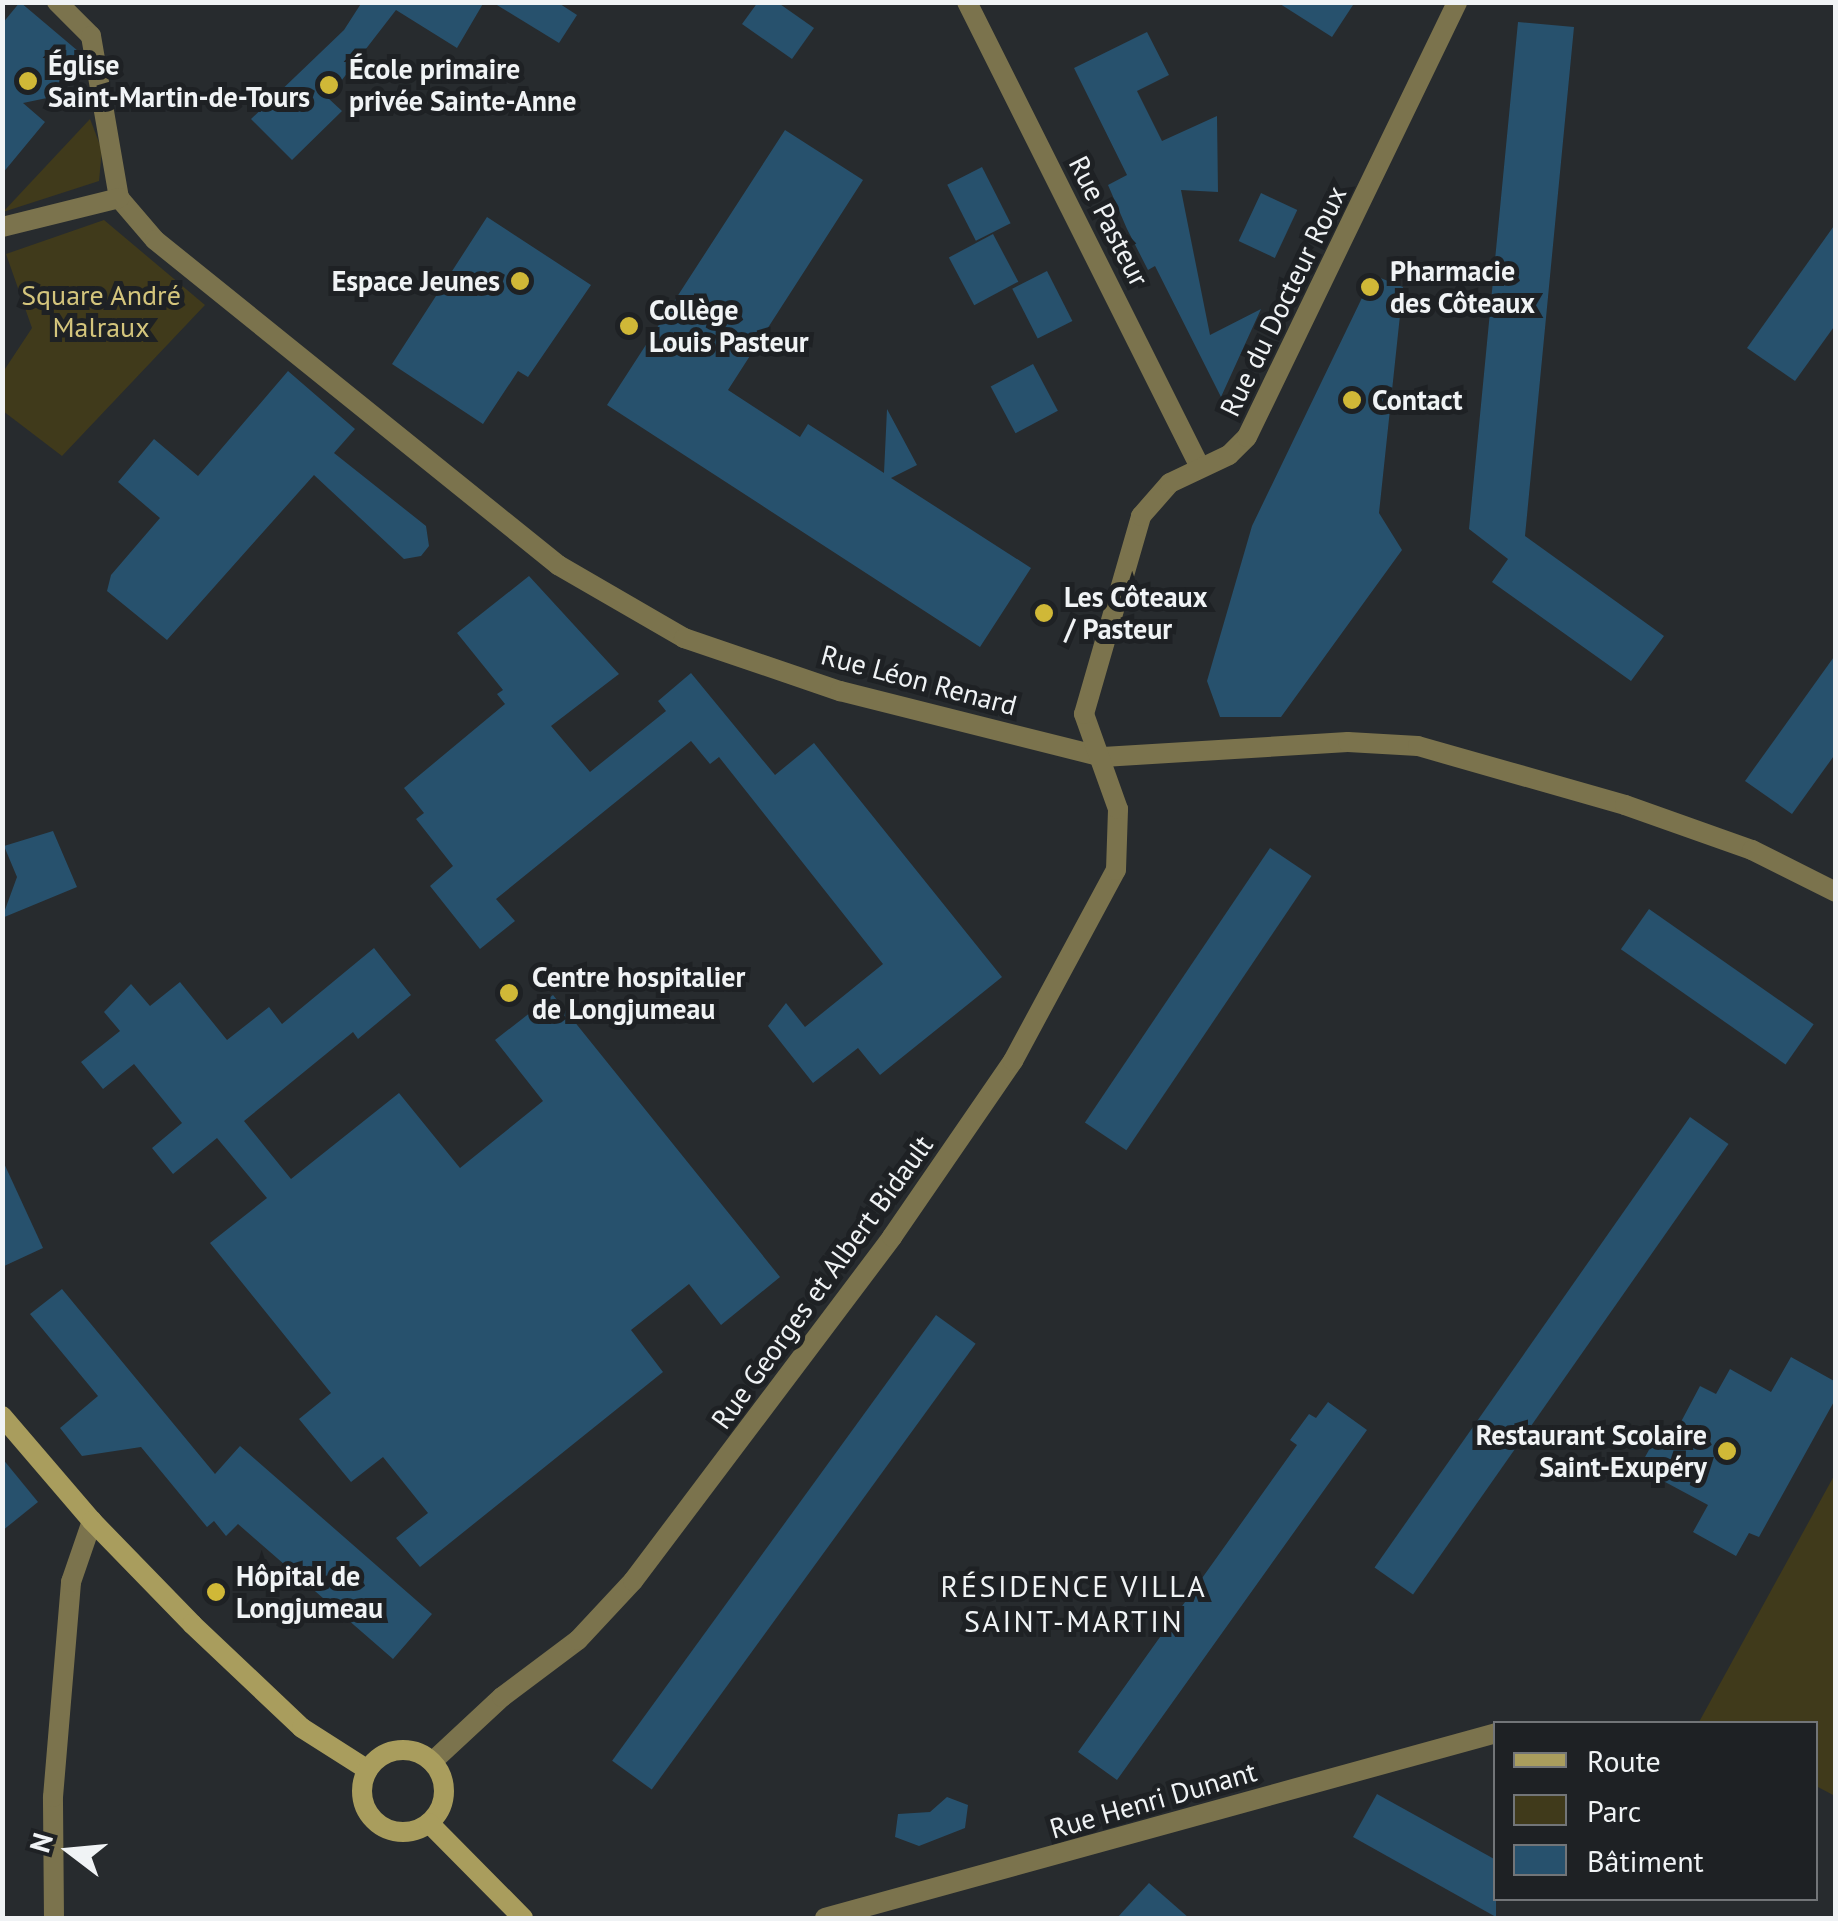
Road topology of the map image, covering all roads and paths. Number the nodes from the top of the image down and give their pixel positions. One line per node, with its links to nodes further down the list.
1 (57, 2): 4 (street)
2 (966, 2): 6 (street, Rue Pasteur)
3 (1457, 2): 6 (street, Rue du Docteur Roux)
4 (119, 198): 5 (street); 7 (street, Rue Léon Renard)
5 (2, 227)
6 (1200, 466): 7 (street, Rue du Docteur Roux)
7 (1103, 757): 8 (street, Rue Léon Renard); 12 (street, Rue Georges et Albert Bidault)
8 (1836, 892)
9 (2, 1416): 10 (main road)
10 (92, 1522): 13 (main road); 15 (street)
11 (1493, 1734): 17 (street, Rue Henri Dunant)
12 (432, 1762): 13 (main road); 14 (main road)
13 (368, 1770): 14 (main road)
14 (429, 1823): 16 (main road)
15 (54, 1918)
16 (522, 1918)
17 (824, 1918)

